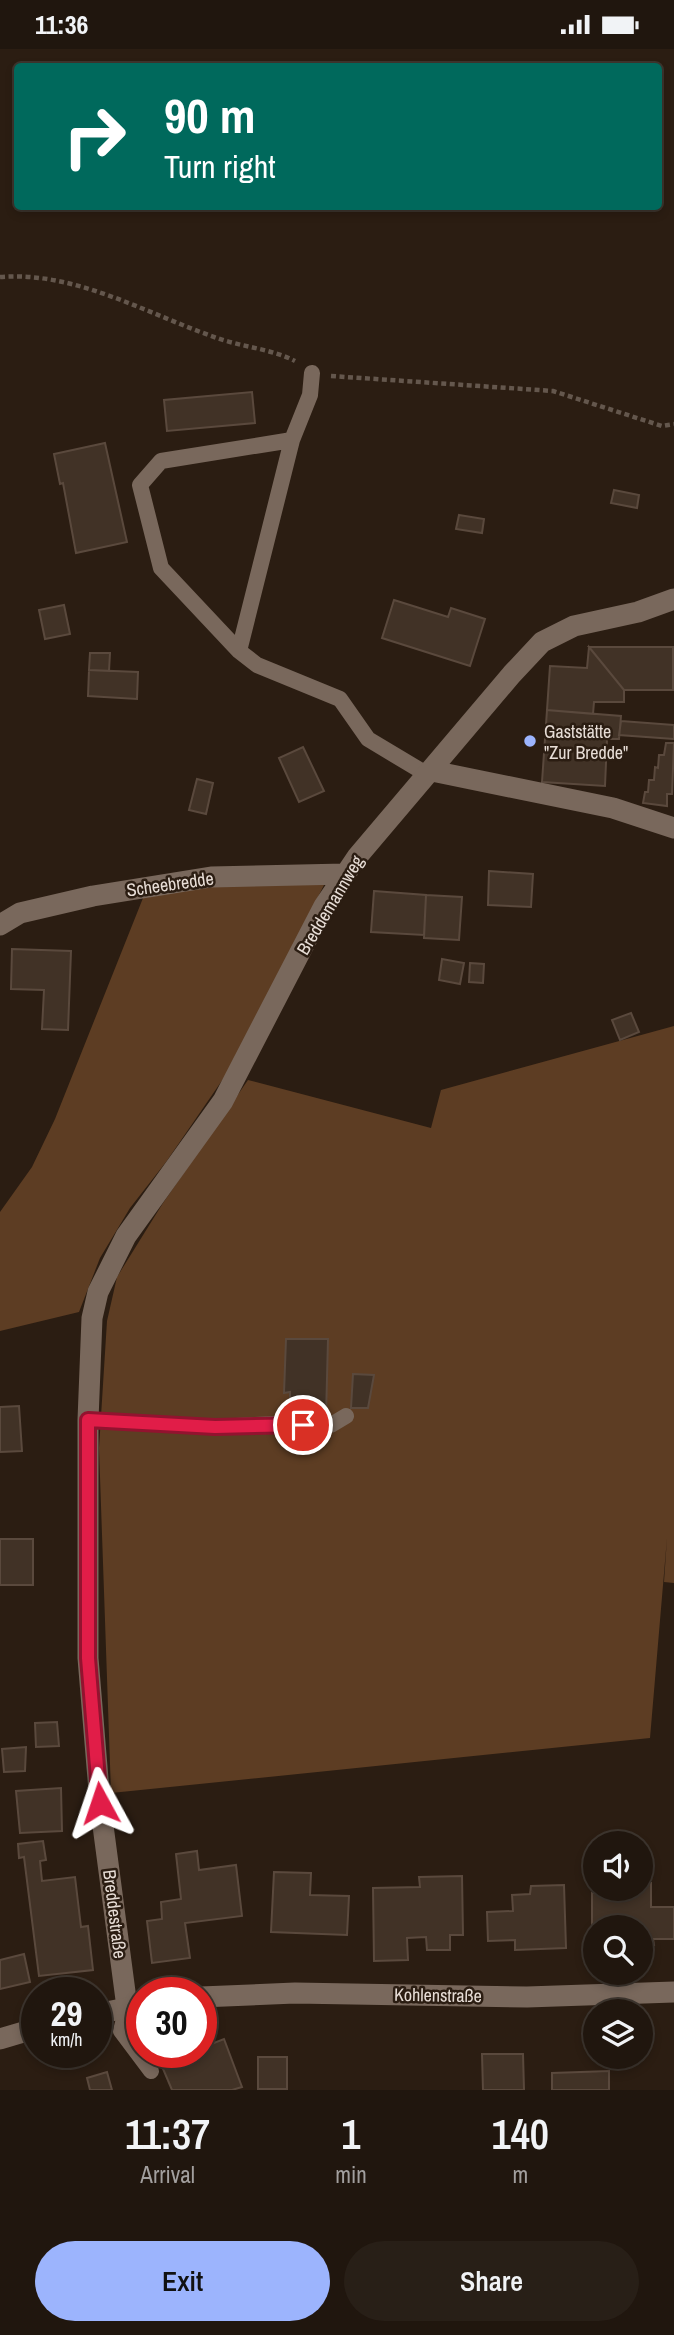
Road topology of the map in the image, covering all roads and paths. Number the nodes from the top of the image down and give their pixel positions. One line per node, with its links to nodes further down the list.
1 (0, 277): 2 (path)
2 (312, 373): 3 (path); 4 (lane)
3 (674, 424)
4 (292, 440): 6 (lane); 6 (lane)
5 (674, 599): 7 (street, Breddemannweg)
6 (239, 651): 7 (lane)
7 (430, 773): 8 (street); 9 (street, Breddemannweg)
8 (674, 828)
9 (345, 874): 10 (street, Scheebredde); 11 (street, Breddemannweg)
10 (0, 925)
11 (92, 1318): 13 (street, Breddestraße)
12 (346, 1416): 13 (lane)
13 (88, 1420): 14 (street, Breddestraße)
14 (129, 1977)
15 (674, 1992): 16 (street, Kohlenstraße)
16 (217, 1996)
17 (126, 2021): 19 (lane)
18 (21, 2033): 20 (street)
19 (126, 2038)
20 (0, 2039)
21 (149, 2068): 22 (lane)
22 (151, 2071)

